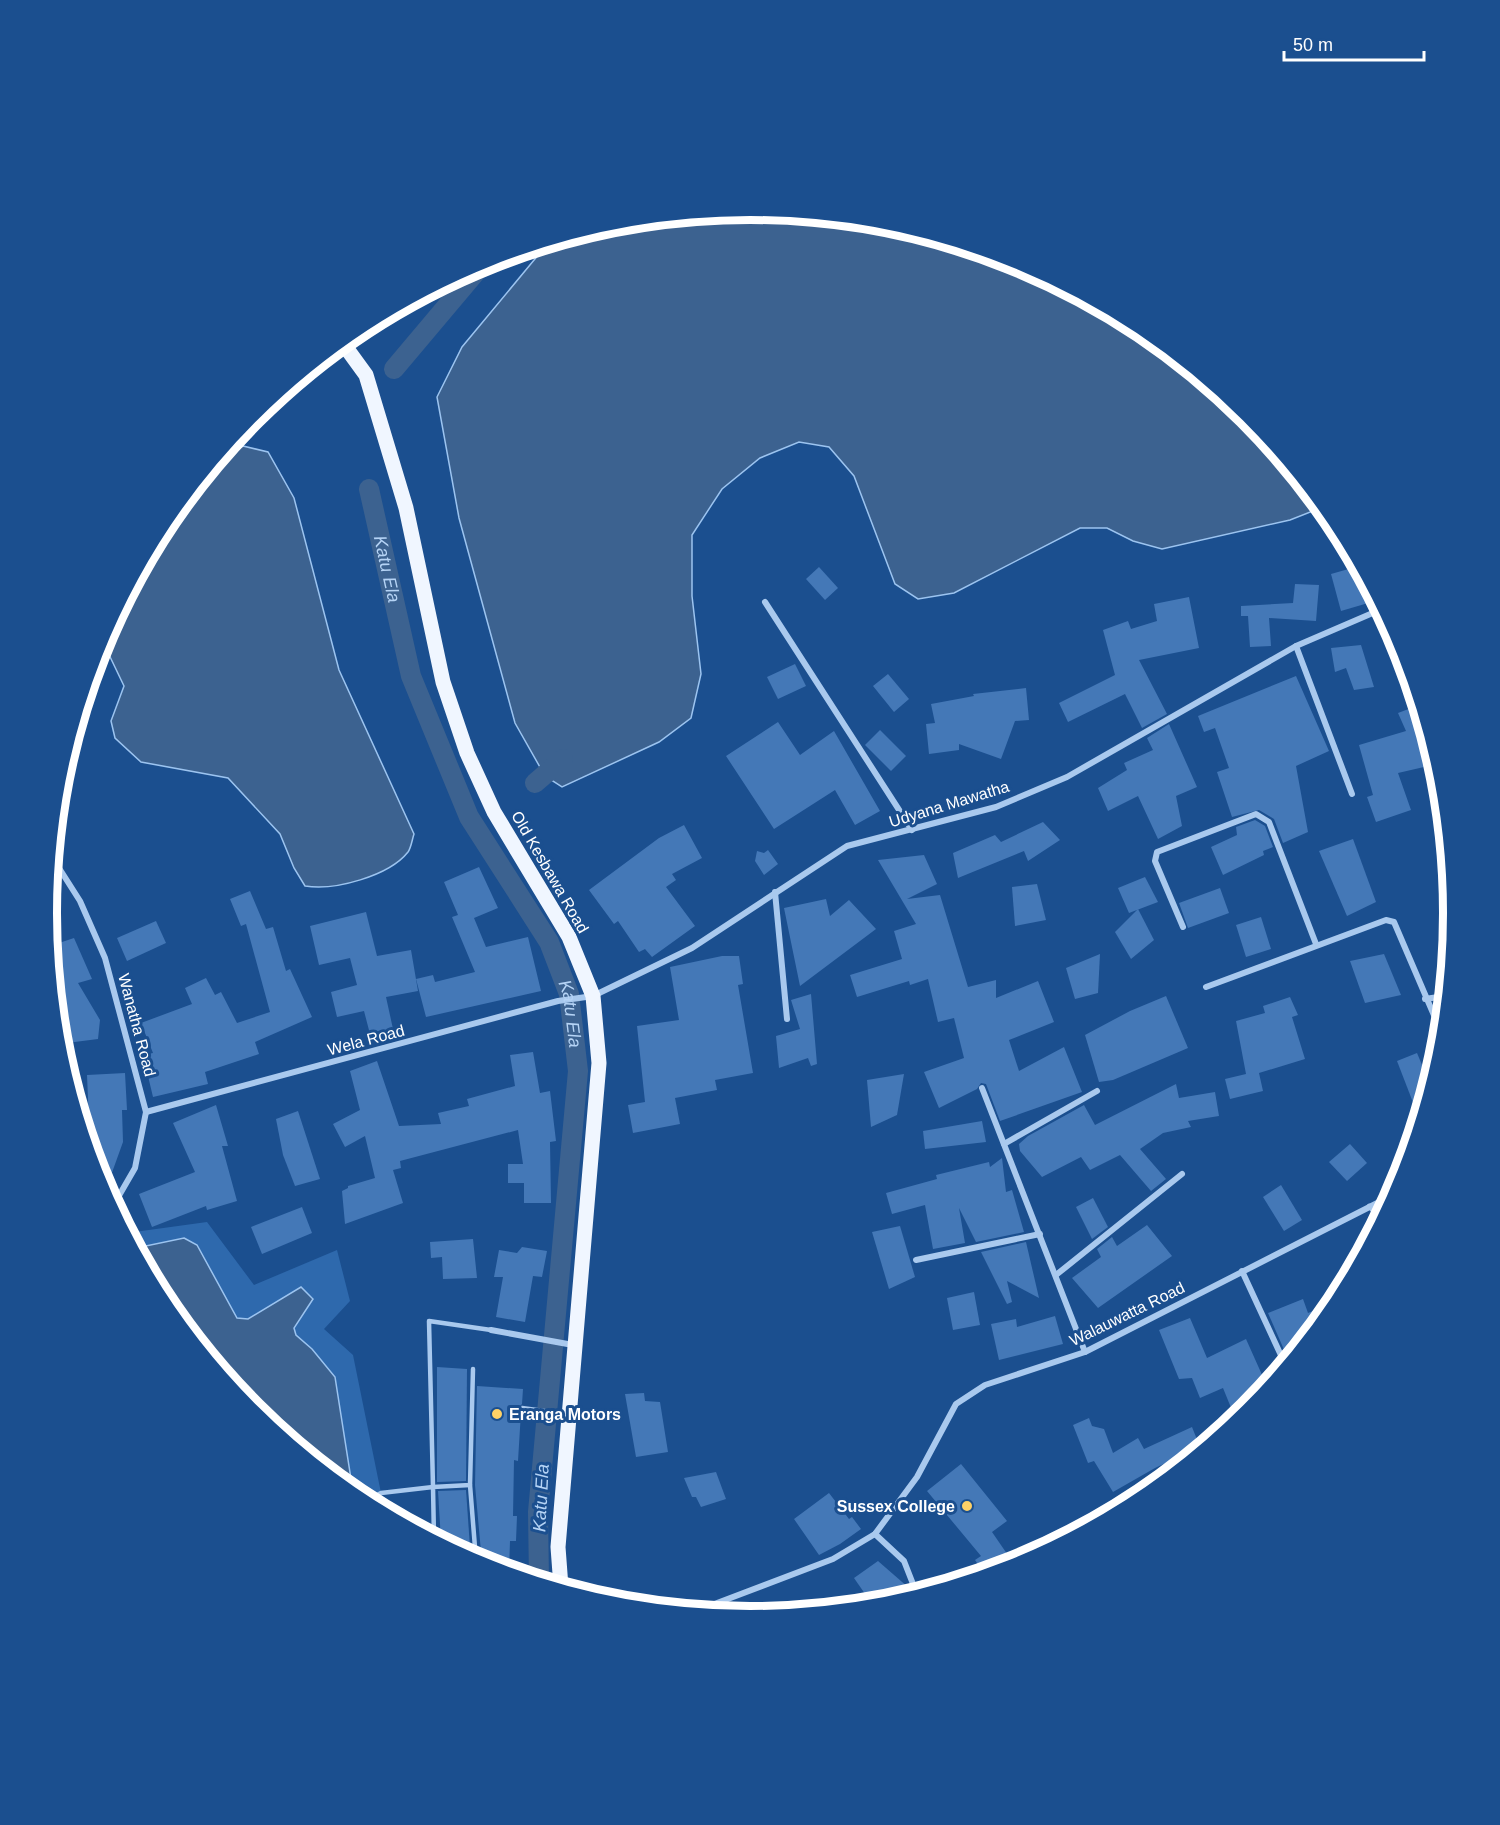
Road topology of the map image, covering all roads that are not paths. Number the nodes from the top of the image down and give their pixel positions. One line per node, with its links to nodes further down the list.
1 (347, 349): 12 (main road, Old Kesbawa Road)
2 (765, 602): 6 (street)
3 (1375, 612): 4 (street, Udyana Mawatha)
4 (1296, 646): 5 (street); 6 (street, Udyana Mawatha)
5 (1352, 794)
6 (912, 830): 8 (street, Udyana Mawatha)
7 (58, 867): 19 (street, Wanatha Road)
8 (775, 892): 12 (street, Udyana Mawatha); 15 (street)
9 (1183, 927): 10 (street)
10 (1316, 944): 11 (street); 14 (street)
11 (1206, 987)
12 (587, 997): 19 (street, Wela Road); 31 (main road, Old Kesbawa Road)
13 (1438, 997): 14 (street)
14 (1425, 999): 16 (street)
15 (787, 1019)
16 (1435, 1019)
17 (982, 1088): 20 (street)
18 (1097, 1091): 20 (street)
19 (146, 1112): 22 (street, Wanatha Road)
20 (1004, 1144): 26 (street)
21 (1182, 1174): 29 (street)
22 (118, 1197)
23 (1380, 1201): 24 (street, Walauwatta Road)
24 (1369, 1206): 25 (lane); 28 (street, Walauwatta Road)
25 (1375, 1213)
26 (1040, 1234): 27 (street); 29 (street)
27 (916, 1260)
28 (1242, 1271): 32 (street, Walauwatta Road); 33 (street)
29 (1056, 1275): 32 (street)
30 (491, 1330): 31 (street); 38 (lane)
31 (576, 1346): 36 (main road, Old Kesbawa Road)
32 (1085, 1353): 41 (street, Walauwatta Road)
33 (1281, 1356)
34 (473, 1369): 37 (lane)
35 (522, 1408): 36 (lane)
36 (569, 1415): 43 (main road, Old Kesbawa Road)
37 (470, 1485): 38 (lane); 42 (lane)
38 (433, 1487): 39 (lane); 40 (lane)
39 (376, 1496)
40 (434, 1529)
41 (874, 1534): 44 (street); 45 (street, Walauwatta Road)
42 (475, 1549)
43 (560, 1579)
44 (914, 1585)
45 (713, 1604)

